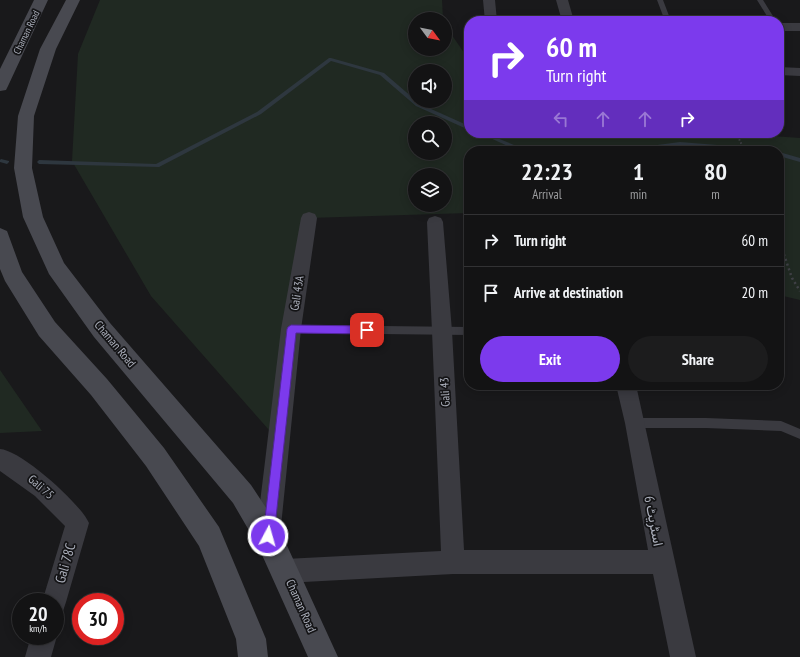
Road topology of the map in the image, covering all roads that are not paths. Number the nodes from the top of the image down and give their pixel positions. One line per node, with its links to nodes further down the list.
1 (41, 0): 15 (street, Chaman Road)
2 (73, 0): 27 (street, Chaman Road)
3 (489, 0): 7 (street)
4 (562, 0): 8 (street)
5 (660, 0): 9 (lane)
6 (760, 0): 10 (lane)
7 (491, 16)
8 (567, 16)
9 (666, 16)
10 (770, 16)
11 (800, 26): 12 (street)
12 (784, 27)
13 (784, 72): 14 (street)
14 (799, 74)
15 (0, 86)
16 (309, 218): 19 (street, Gali 43A)
17 (434, 222): 20 (street, Gali 43)
18 (0, 236): 34 (street)
19 (291, 329): 20 (lane); 27 (street, Gali 43A)
20 (442, 331): 21 (lane); 28 (street, Gali 43)
21 (464, 331)
22 (627, 390): 23 (street, اسٹریٹ 6)
23 (635, 423): 24 (lane); 29 (street, اسٹریٹ 6)
24 (800, 434)
25 (0, 460): 26 (street, Gali 75)
26 (77, 523): 31 (street, Gali 78C)
27 (268, 536): 30 (street, Chaman Road)
28 (452, 562): 29 (street); 30 (street)
29 (662, 562): 36 (street, اسٹریٹ 6)
30 (285, 571): 35 (street, Chaman Road)
31 (57, 593)
32 (41, 645): 33 (street)
33 (38, 657)
34 (253, 657)
35 (323, 657)
36 (683, 657)

